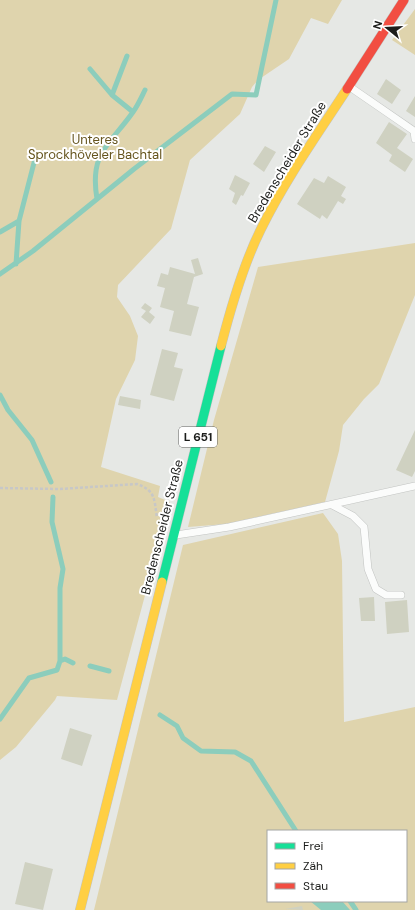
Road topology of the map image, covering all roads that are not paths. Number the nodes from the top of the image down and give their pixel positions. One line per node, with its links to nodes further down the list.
1 (404, 0): 2 (main road, Bredenscheider Straße / L 651)
2 (348, 86): 3 (lane); 6 (main road, Bredenscheider Straße / L 651)
3 (415, 139)
4 (415, 486): 5 (lane)
5 (332, 505): 6 (lane); 7 (lane)
6 (173, 536): 8 (main road, Bredenscheider Straße / L 651)
7 (400, 594)
8 (80, 910)

